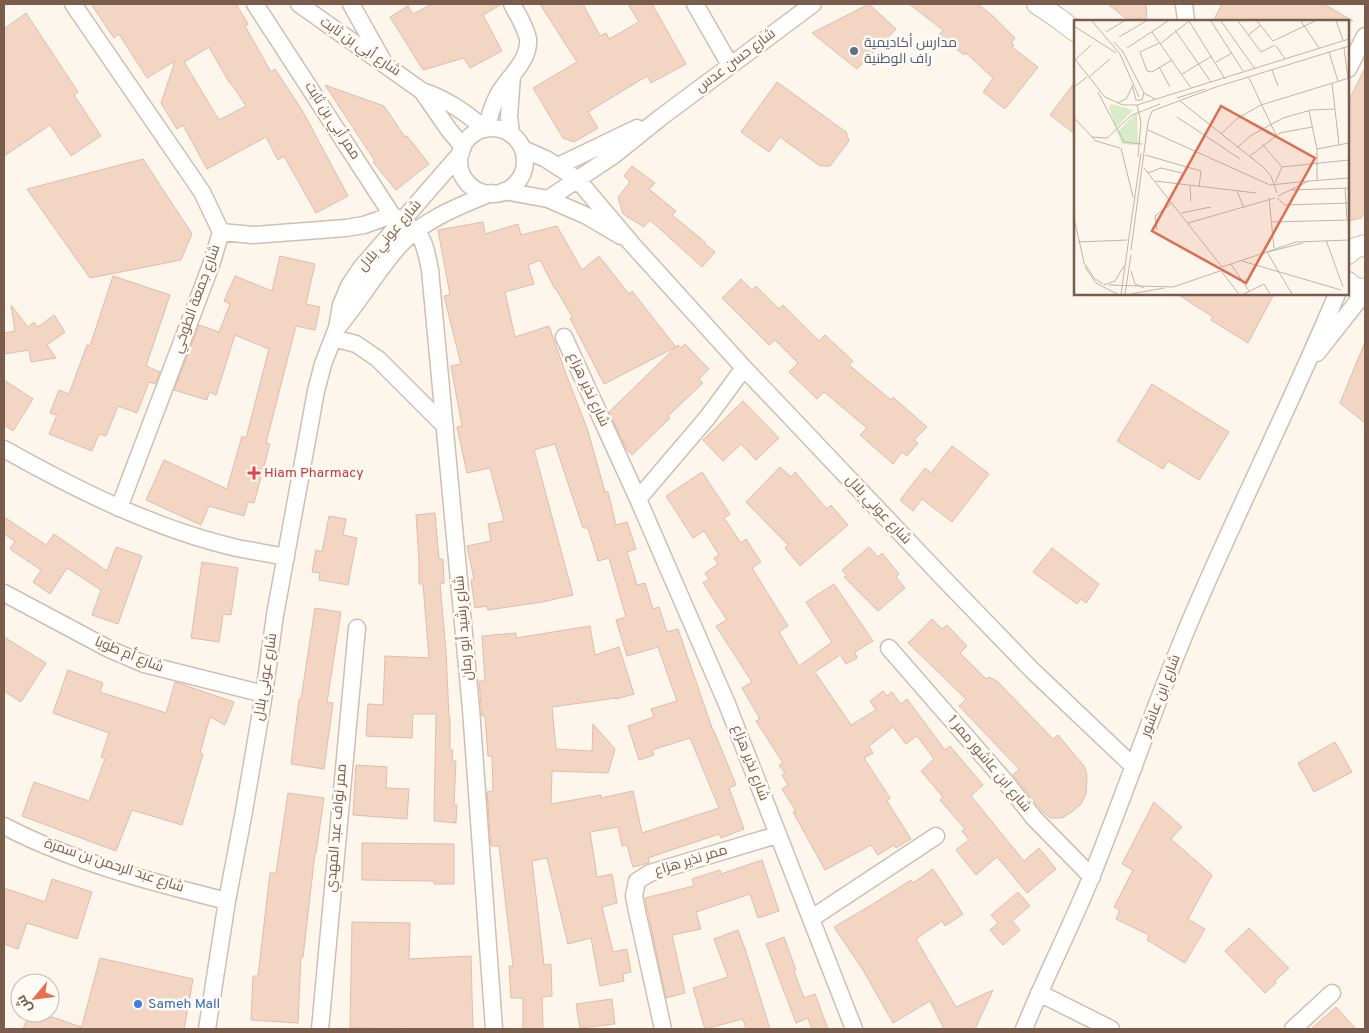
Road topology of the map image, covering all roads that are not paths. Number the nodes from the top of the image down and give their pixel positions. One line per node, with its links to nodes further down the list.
1 (73, 4): 30 (street, شارع جمعة الطوخي)
2 (255, 4): 28 (street, ممر أبي بن ثابت)
3 (299, 4): 14 (street, شارع أبي بن ثابت)
4 (351, 4): 14 (street)
5 (512, 4): 17 (street)
6 (695, 4): 15 (street)
7 (813, 4): 15 (street, شارع حسن عدس)
8 (1037, 4): 10 (street)
9 (1184, 4): 11 (street)
10 (1052, 11): 12 (street)
11 (1186, 20)
12 (1074, 31)
13 (1365, 36): 16 (street)
14 (384, 63): 18 (street, شارع أبي بن ثابت)
15 (730, 64): 19 (street, شارع حسن عدس)
16 (1349, 67)
17 (512, 76): 20 (street); 21 (street)
18 (422, 91): 20 (street, شارع أبي بن ثابت); 23 (street, شارع أبي بن ثابت)
19 (660, 118): 24 (street, شارع حسن عدس); 25 (street, شارع حسن عدس)
20 (486, 129): 21 (street); 23 (street)
21 (511, 134): 22 (street)
22 (523, 149): 24 (street, شارع عوني بلال); 26 (street)
23 (462, 150): 26 (street); 28 (street, شارع عوني بلال)
24 (558, 166): 25 (street, شارع عوني بلال)
25 (577, 179): 27 (street, شارع حسن عدس); 31 (street, شارع عوني بلال)
26 (497, 192): 27 (street, شارع عوني بلال); 29 (street, شارع عوني بلال)
27 (548, 199): 31 (street, شارع عوني بلال)
28 (397, 218): 29 (street, ممر أبي بن ثابت); 30 (street); 35 (street, شارع عوني بلال)
29 (416, 231): 35 (street, شارع عوني بلال); 39 (street, شارع رشيد أبو رمان)
30 (221, 232): 42 (street, شارع جمعة الطوخي)
31 (631, 243): 38 (street, شارع عوني بلال)
32 (1349, 283): 33 (street)
33 (1365, 291): 37 (street, شارع ابن عاشور)
34 (1337, 295): 37 (street, شارع ابن عاشور)
35 (335, 333): 39 (street); 43 (street, شارع عوني بلال)
36 (564, 337): 41 (street, شارع نذير هزاع)
37 (1306, 367): 48 (street, شارع ابن عاشور)
38 (744, 368): 41 (street); 48 (street, شارع عوني بلال)
39 (445, 426): 59 (street, شارع رشيد أبو رمان)
40 (4, 449): 42 (street)
41 (638, 499): 50 (street, شارع نذير هزاع)
42 (120, 508): 43 (street)
43 (286, 557): 47 (street, شارع عوني بلال)
44 (4, 593): 47 (street, شارع أم طوبا)
45 (357, 628): 58 (street, ممر نواف عبد المهدي)
46 (889, 648): 52 (street, شارع ابن عاشور ممر 1)
47 (264, 694): 53 (street, شارع عوني بلال)
48 (1134, 767): 52 (street, شارع ابن عاشور)
49 (4, 826): 53 (street, شارع عبد الرحمن بن سمرة)
50 (777, 835): 54 (street, شارع نذير هزاع); 60 (street, ممر نذير هزاع)
51 (936, 836): 54 (street)
52 (1092, 877): 55 (street, شارع ابن عاشور)
53 (227, 901): 57 (street, شارع عوني بلال)
54 (812, 918): 61 (street, شارع نذير هزاع)
55 (1039, 993): 62 (street, شارع ابن عاشور); 63 (street)
56 (1332, 993): 64 (street)
57 (207, 1029)
58 (320, 1029)
59 (494, 1029)
60 (663, 1029)
61 (854, 1029)
62 (1024, 1029)
63 (1111, 1029)
64 (1293, 1029)

